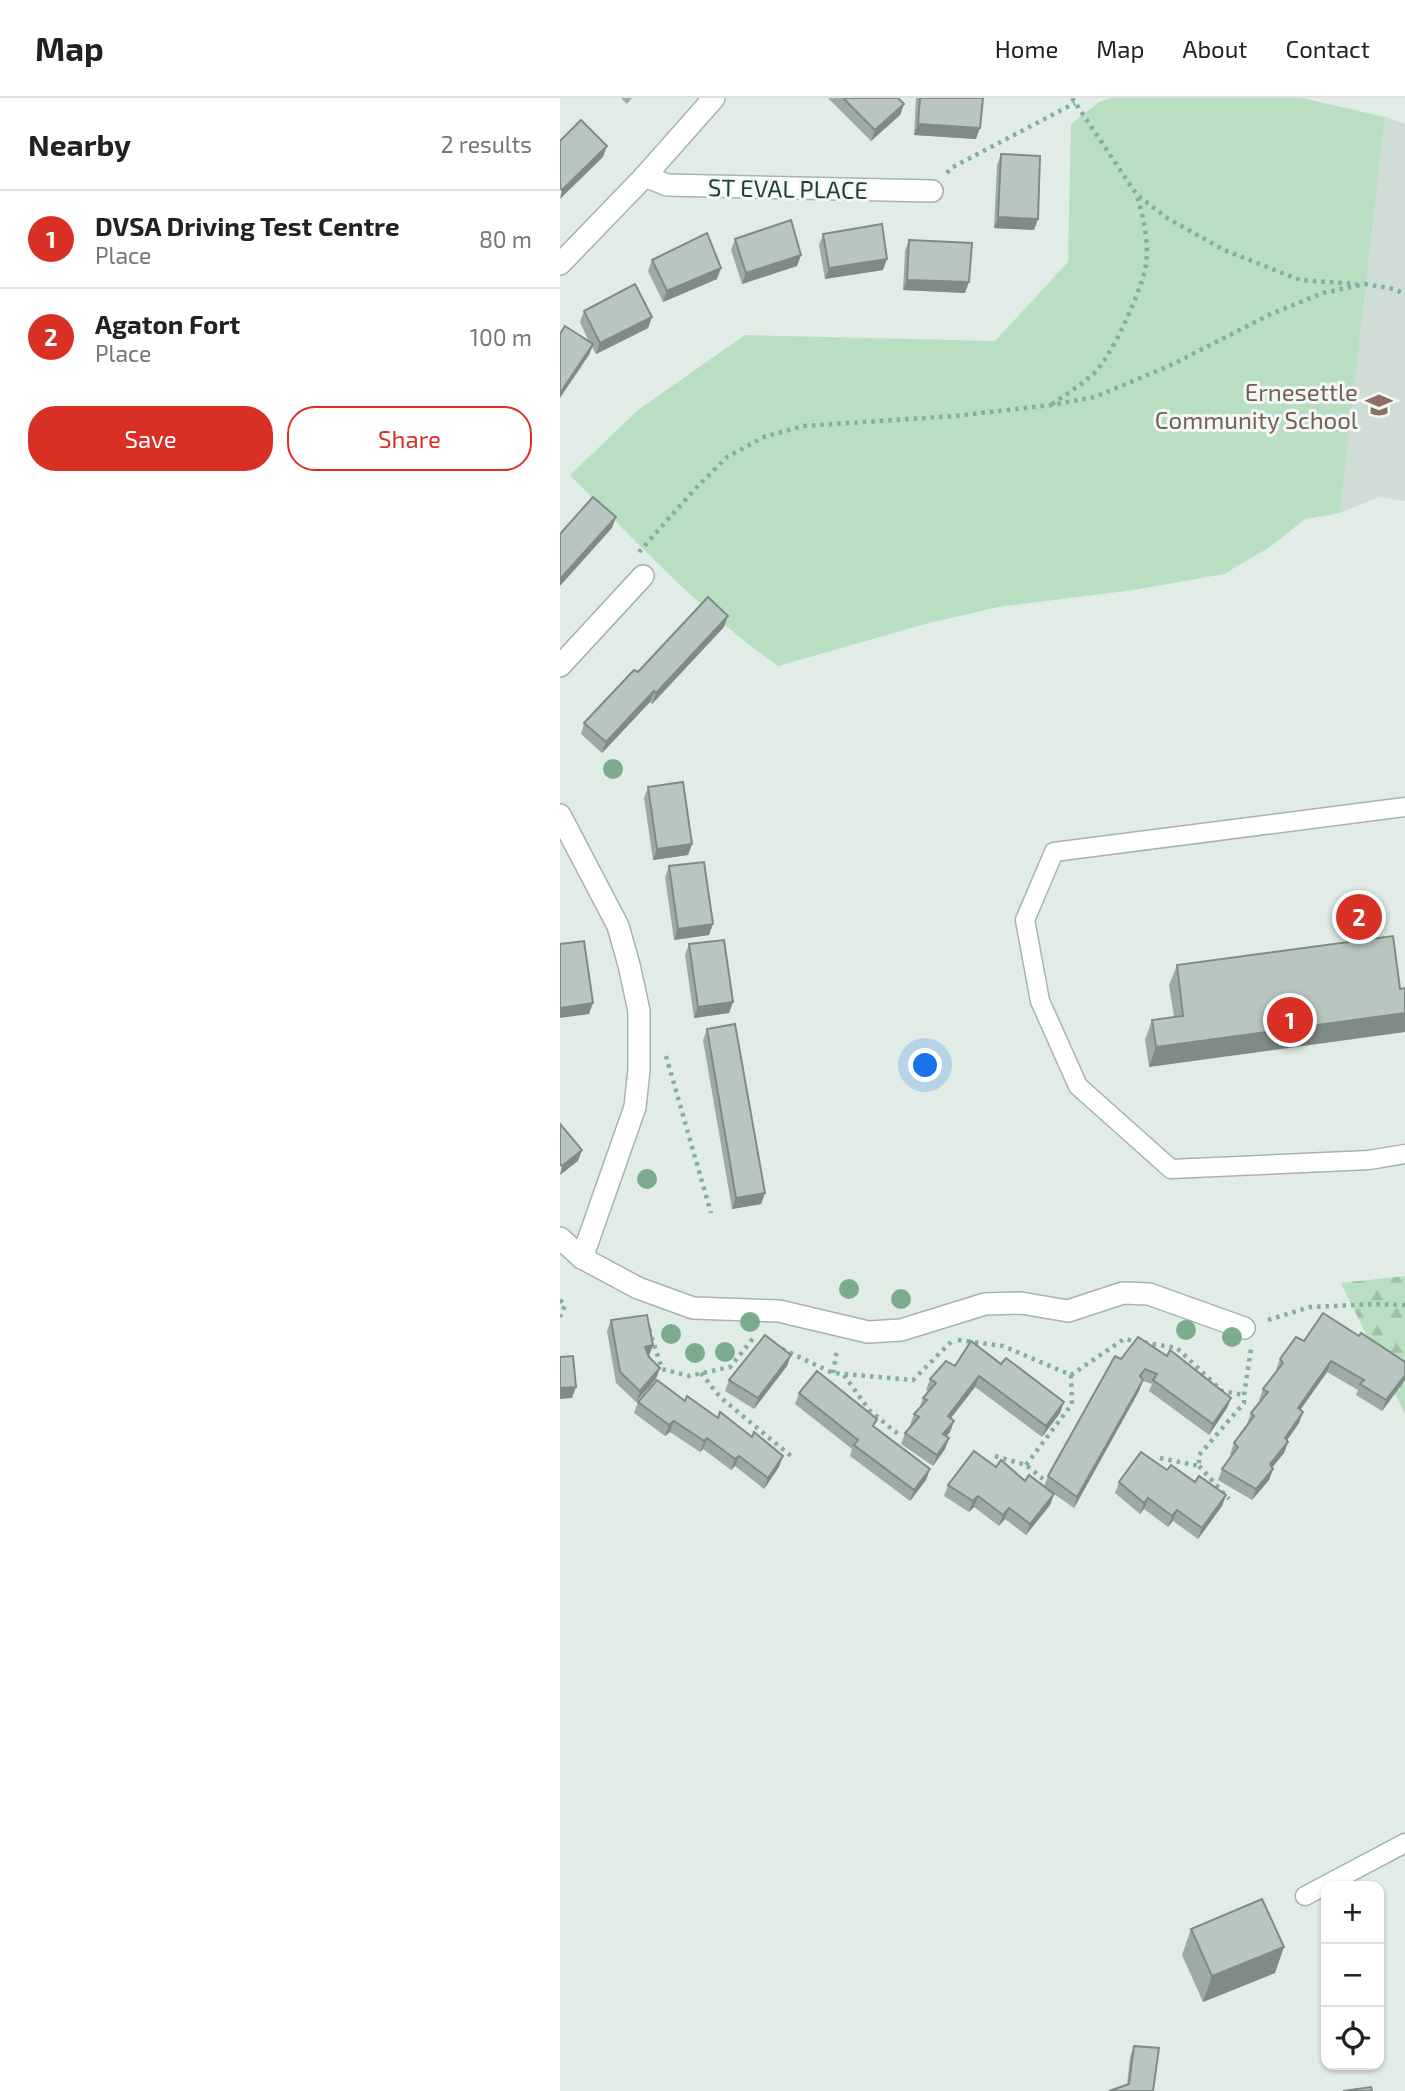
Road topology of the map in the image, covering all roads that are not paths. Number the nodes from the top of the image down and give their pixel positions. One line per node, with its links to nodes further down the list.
1 (714, 98): 2 (street)
2 (645, 176): 3 (street, ST EVAL PLACE); 4 (street)
3 (932, 191)
4 (560, 264)
5 (640, 580): 6 (street)
6 (560, 666)
7 (1405, 807): 9 (lane)
8 (560, 814): 11 (street)
9 (1405, 1154)
10 (560, 1238): 11 (street)
11 (582, 1258): 12 (street)
12 (1244, 1328)
13 (1405, 1843): 14 (lane)
14 (1305, 1896)

